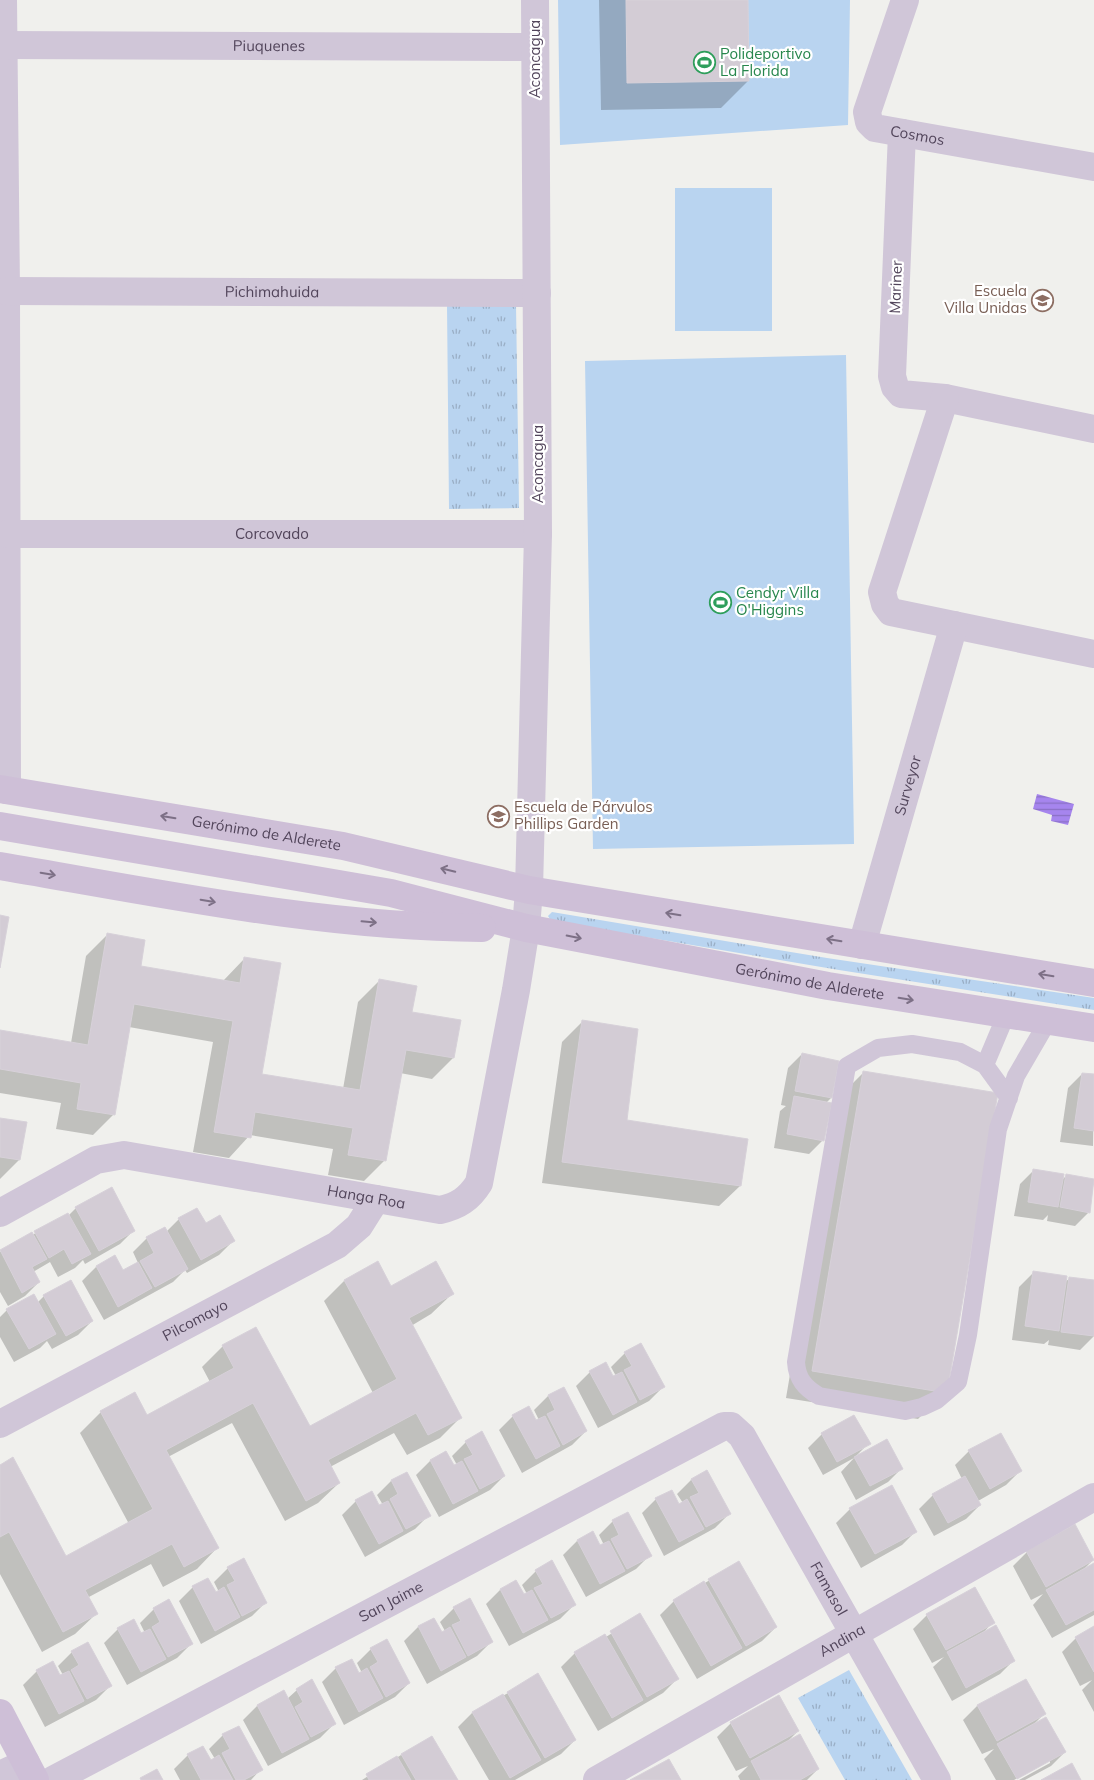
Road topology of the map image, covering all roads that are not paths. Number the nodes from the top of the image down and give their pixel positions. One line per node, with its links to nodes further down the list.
1 (3, 0): 4 (street)
2 (535, 0): 5 (street, Aconcagua)
3 (905, 0): 6 (street, Cosmos)
4 (4, 45): 5 (street, Piuquenes); 8 (street)
5 (535, 47): 9 (street, Aconcagua)
6 (902, 133): 7 (street, Cosmos); 10 (street, Mariner)
7 (1094, 167)
8 (6, 291): 9 (street, Pichimahuida); 12 (street)
9 (537, 293): 13 (street, Aconcagua)
10 (945, 398): 11 (street, Mariner); 14 (street)
11 (1094, 428)
12 (7, 534): 13 (street, Corcovado); 16 (street)
13 (538, 534): 19 (street, Aconcagua)
14 (954, 625): 15 (street); 22 (street, Surveyor)
15 (1094, 654)
16 (3, 790): 19 (main road, Gerónimo de Alderete, one-way to 16)
17 (0, 826): 20 (main road, Gerónimo de Alderete)
18 (0, 866): 21 (main road, Gerónimo de Alderete, one-way to 21)
19 (529, 890): 20 (main road, Gerónimo de Alderete); 21 (street, Aconcagua); 22 (main road, Gerónimo de Alderete, one-way to 19)
20 (391, 893): 21 (main road, Gerónimo de Alderete)
21 (526, 928): 24 (main road, Gerónimo de Alderete, one-way to 24); 29 (street, Hanga Roa)
22 (862, 945): 23 (main road, Gerónimo de Alderete, one-way to 22)
23 (1094, 984)
24 (1006, 1015): 25 (main road, Gerónimo de Alderete); 27 (lane)
25 (1048, 1021): 26 (main road, Gerónimo de Alderete); 28 (lane)
26 (1094, 1028)
27 (985, 1065): 28 (lane); 28 (lane)
28 (1008, 1098)
29 (376, 1199): 30 (street, Hanga Roa); 31 (street, Pilcomayo)
30 (0, 1213)
31 (0, 1424)
32 (732, 1426): 34 (street, Famasol); 38 (street, San Jaime)
33 (1092, 1504): 34 (street, Andina)
34 (854, 1634): 39 (street, Andina); 40 (street, Famasol)
35 (0, 1713): 36 (main road)
36 (31, 1771): 37 (street)
37 (0, 1776)
38 (53, 1780)
39 (597, 1780)
40 (937, 1780)

